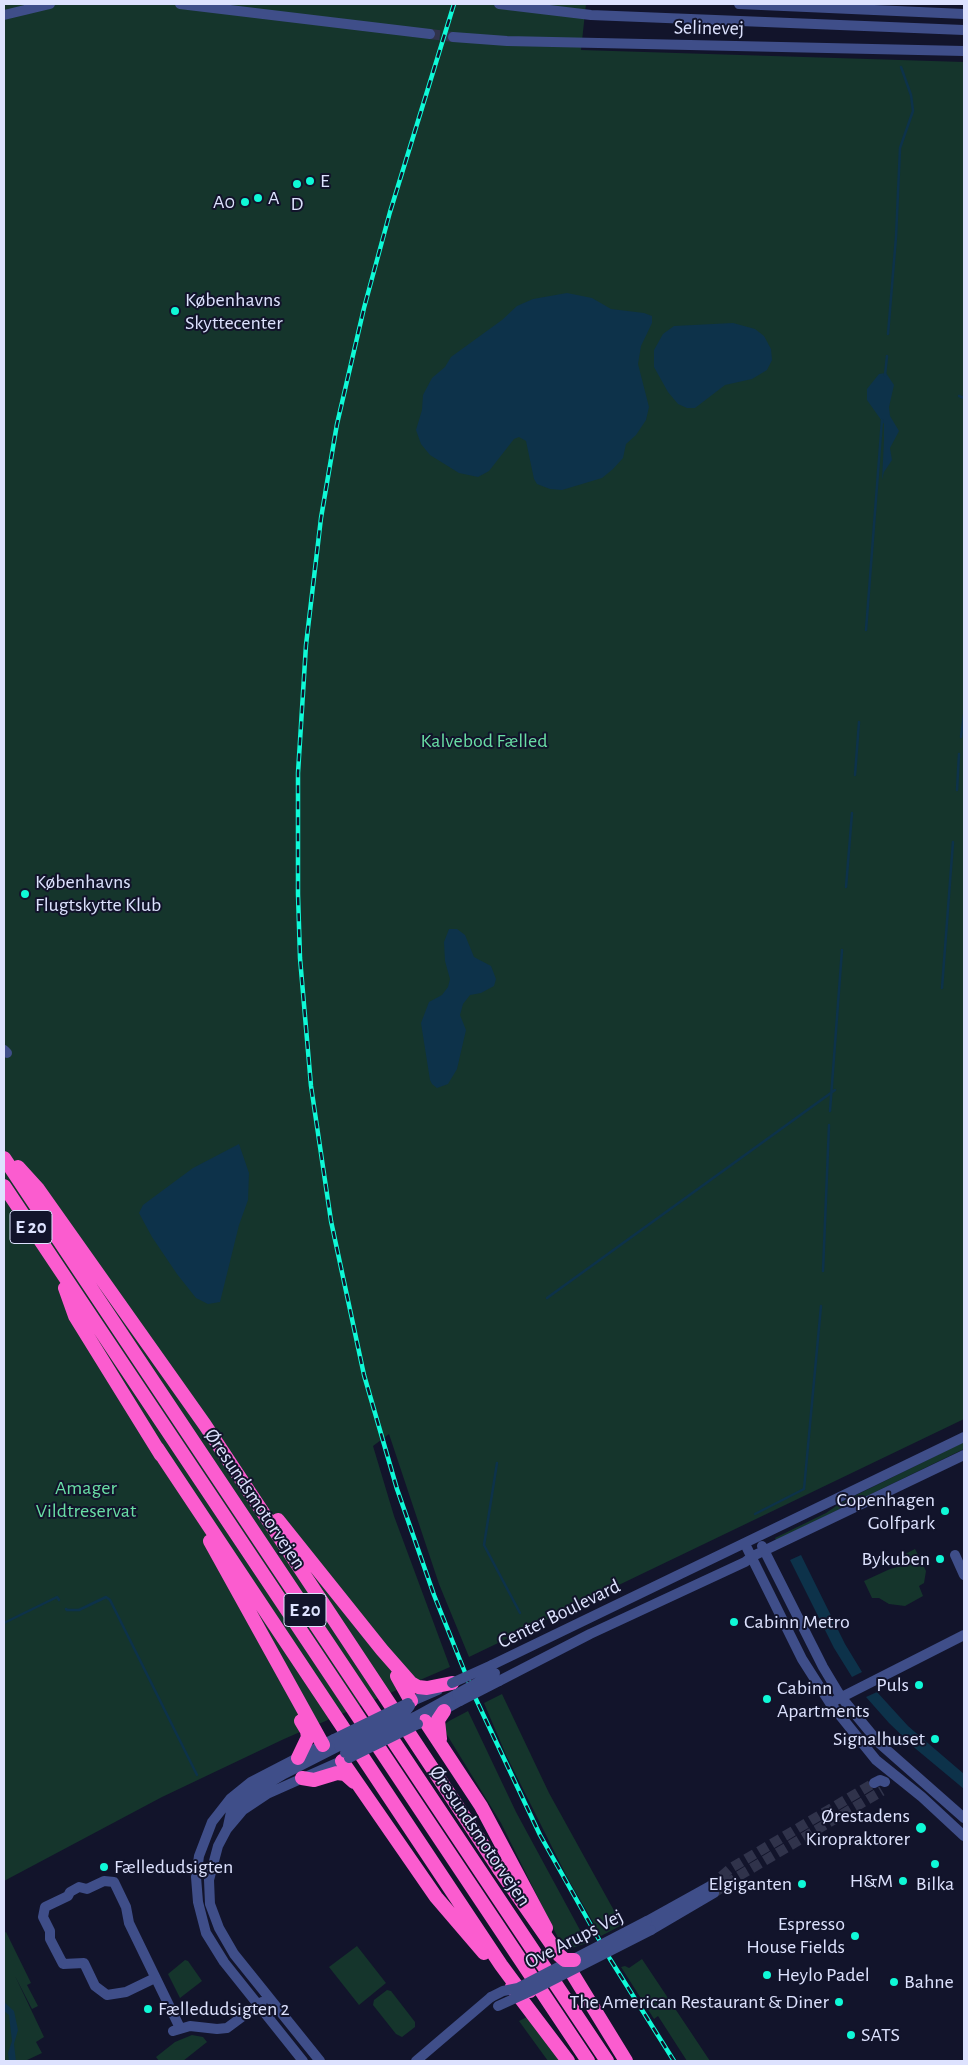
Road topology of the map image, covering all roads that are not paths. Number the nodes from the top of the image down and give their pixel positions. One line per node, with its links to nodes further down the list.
1 (50, 4): 7 (street)
2 (180, 4): 5 (street)
3 (499, 4): 8 (street)
4 (739, 4): 6 (street)
5 (218, 6): 9 (street)
6 (964, 14)
7 (4, 15)
8 (964, 30)
9 (430, 34)
10 (453, 37): 11 (street, Selinevej)
11 (964, 52)
12 (4, 1152): 16 (highway)
13 (4, 1158): 62 (highway, Øresundsmotorvejen / E 20)
14 (4, 1186): 15 (highway, Øresundsmotorvejen / E 20)
15 (59, 1268): 18 (highway); 61 (highway, Øresundsmotorvejen / E 20)
16 (205, 1425): 28 (highway); 51 (highway, bridge)
17 (964, 1437): 20 (street, Center Boulevard)
18 (157, 1448): 26 (highway); 53 (highway)
19 (964, 1455): 22 (street, Center Boulevard)
20 (758, 1537): 21 (street, Center Boulevard); 22 (street)
21 (745, 1544): 23 (street); 29 (street, Center Boulevard)
22 (764, 1551): 23 (street, Center Boulevard); 31 (street)
23 (752, 1556): 29 (street, Center Boulevard); 33 (street)
24 (955, 1556): 25 (street)
25 (964, 1575)
26 (256, 1626): 37 (highway); 38 (highway)
27 (964, 1635): 31 (street)
28 (382, 1650): 30 (highway); 32 (highway)
29 (495, 1673): 30 (street, Center Boulevard, bridge); 30 (street, Center Boulevard, bridge)
30 (457, 1693): 32 (street, Center Boulevard); 34 (street, Center Boulevard); 35 (street)
31 (841, 1697): 33 (street); 39 (street)
32 (410, 1703): 35 (street); 37 (street, Center Boulevard, bridge)
33 (830, 1703): 41 (street)
34 (444, 1711): 35 (street, Center Boulevard); 36 (highway)
35 (420, 1719): 36 (highway); 37 (street, Center Boulevard, bridge)
36 (442, 1745): 63 (highway)
37 (337, 1751): 38 (street, Center Boulevard); 40 (street, Center Boulevard); 43 (highway); 45 (street)
38 (298, 1758): 47 (street, Center Boulevard)
39 (907, 1769): 41 (street); 44 (street)
40 (302, 1778): 43 (highway); 45 (street, Center Boulevard)
41 (887, 1782): 42 (street); 46 (street)
42 (874, 1783)
43 (367, 1797): 60 (highway)
44 (964, 1818)
45 (227, 1829): 48 (street, Center Boulevard)
46 (964, 1836)
47 (199, 1856): 48 (street); 55 (street, Center Boulevard)
48 (213, 1860): 54 (street, Center Boulevard)
49 (712, 1890): 50 (street, Ove Arups Vej)
50 (649, 1926): 51 (street, Ove Arups Vej, bridge); 53 (street, Ove Arups Vej, bridge)
51 (574, 1960): 53 (street, Ove Arups Vej, bridge)
52 (155, 1978): 52 (street); 55 (street)
53 (524, 1990): 56 (street, Ove Arups Vej, bridge); 56 (street, Ove Arups Vej, bridge)
54 (269, 1997): 55 (street); 58 (street, Center Boulevard)
55 (259, 2005): 57 (street, Center Boulevard)
56 (457, 2025): 59 (street, Ove Arups Vej)
57 (303, 2061)
58 (320, 2061)
59 (416, 2061)
60 (568, 2061)
61 (588, 2061)
62 (607, 2061)
63 (626, 2061)

